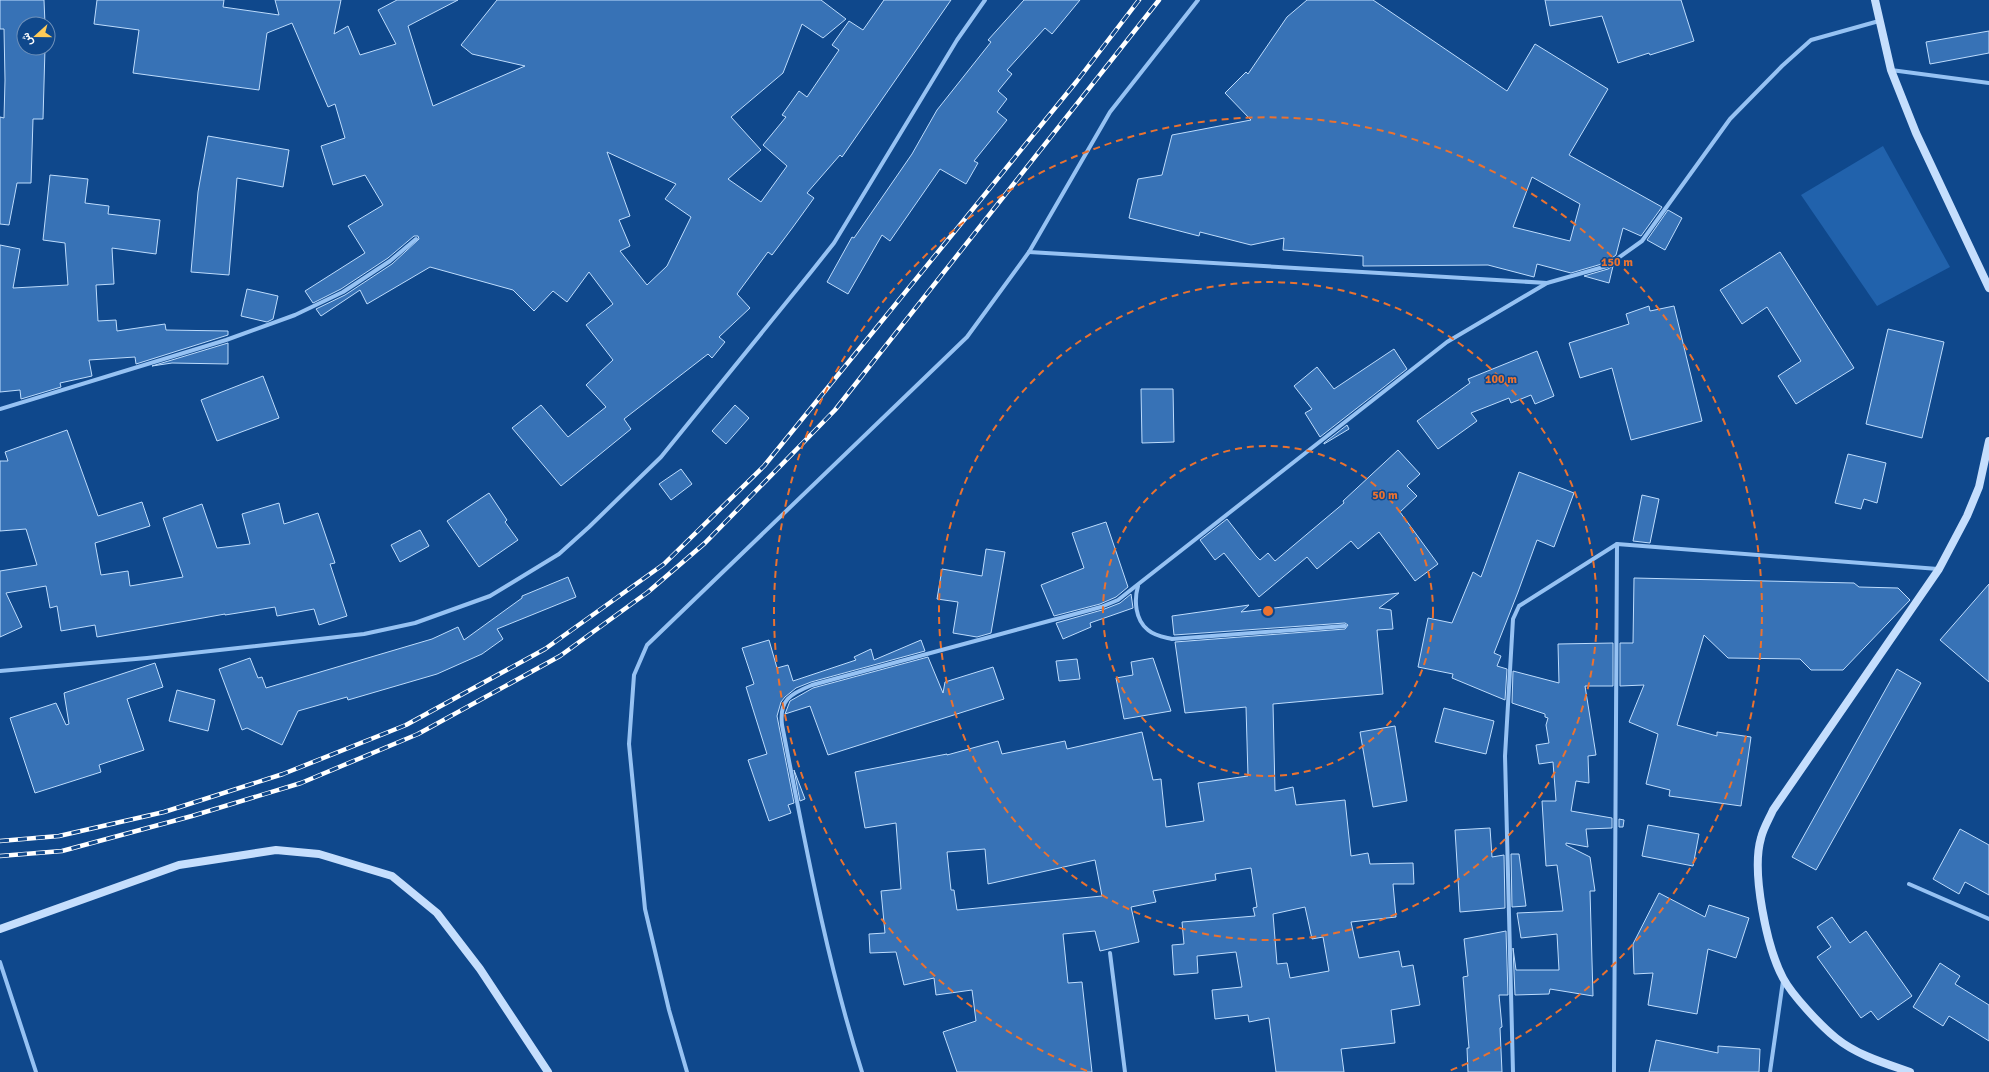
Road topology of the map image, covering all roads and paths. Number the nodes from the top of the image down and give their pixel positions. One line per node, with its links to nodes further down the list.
1 (985, 0): 17 (street)
2 (1198, 0): 8 (street)
3 (1875, 0): 4 (street)
4 (1880, 21): 5 (street); 9 (street)
5 (1891, 70): 6 (street); 10 (street)
6 (1989, 83)
7 (416, 239): 11 (street)
8 (1029, 252): 9 (street); 26 (street)
9 (1547, 283): 15 (street)
10 (1989, 288)
11 (0, 409)
12 (1989, 441): 14 (street)
13 (1617, 544): 14 (street); 29 (street); 30 (street)
14 (1939, 569): 23 (street)
15 (1138, 586): 16 (street); 27 (street)
16 (1345, 626)
17 (0, 671)
18 (1909, 884): 19 (street)
19 (1989, 919)
20 (0, 929): 25 (street)
21 (1110, 953): 28 (street)
22 (0, 962): 24 (street)
23 (1784, 979): 31 (street); 32 (street)
24 (36, 1072)
25 (548, 1072)
26 (687, 1072)
27 (862, 1072)
28 (1125, 1072)
29 (1514, 1072)
30 (1614, 1072)
31 (1770, 1072)
32 (1910, 1072)

